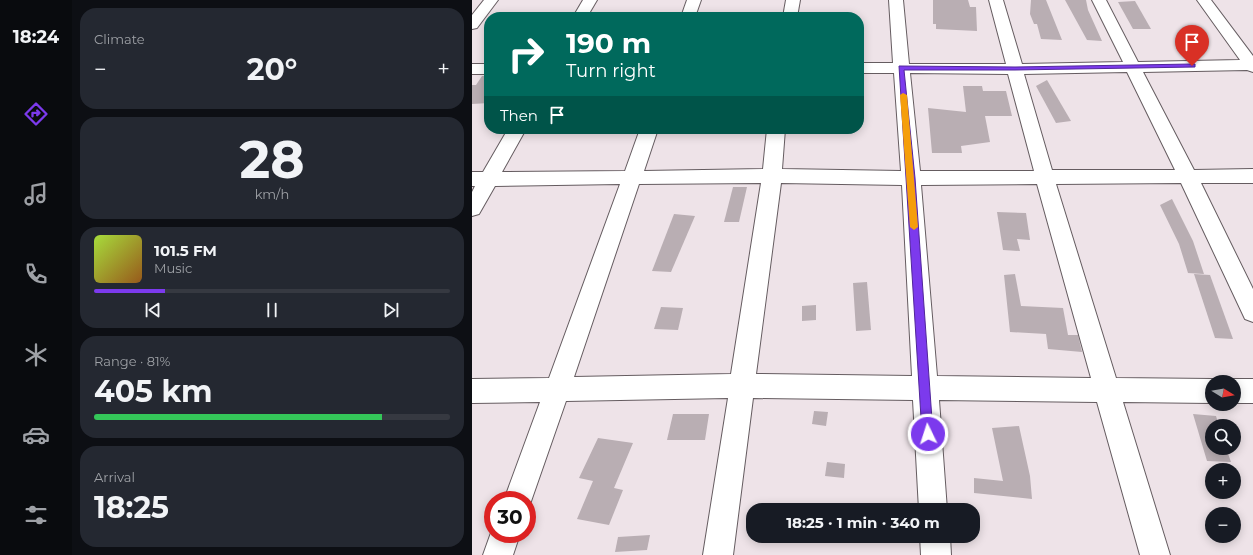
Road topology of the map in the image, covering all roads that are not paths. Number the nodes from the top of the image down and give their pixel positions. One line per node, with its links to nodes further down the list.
1 (491, 0): 12 (street)
2 (590, 0): 9 (street)
3 (694, 0): 10 (street)
4 (793, 0): 11 (street)
5 (896, 0): 16 (street)
6 (996, 0): 17 (street)
7 (1099, 0): 14 (street)
8 (1204, 0): 13 (street)
9 (583, 12)
10 (690, 12)
11 (791, 12)
12 (472, 25)
13 (1253, 65): 14 (street)
14 (1133, 67): 17 (street); 25 (street)
15 (864, 68): 16 (street)
16 (901, 68): 17 (street); 27 (street)
17 (1015, 68): 28 (street)
18 (472, 69): 19 (street)
19 (484, 69)
20 (513, 134): 29 (street)
21 (647, 134): 26 (street)
22 (776, 134): 23 (street)
23 (772, 176): 26 (street); 27 (street); 32 (street)
24 (1253, 176): 25 (street)
25 (1188, 177): 28 (street); 31 (street)
26 (632, 178): 29 (street); 34 (street)
27 (911, 178): 28 (street); 33 (street)
28 (1045, 178): 36 (street)
29 (481, 179): 30 (street)
30 (472, 209)
31 (1253, 312)
32 (741, 386): 33 (street); 34 (street); 45 (street)
33 (925, 388): 36 (street); 41 (street)
34 (558, 389): 35 (street); 40 (street)
35 (472, 391)
36 (1108, 391): 37 (street); 47 (street)
37 (1205, 391)
38 (1241, 391): 39 (street)
39 (1253, 391)
40 (521, 491)
41 (933, 503)
42 (502, 543): 44 (street)
43 (935, 543): 46 (street)
44 (498, 555)
45 (718, 555)
46 (936, 555)
47 (1155, 555)

